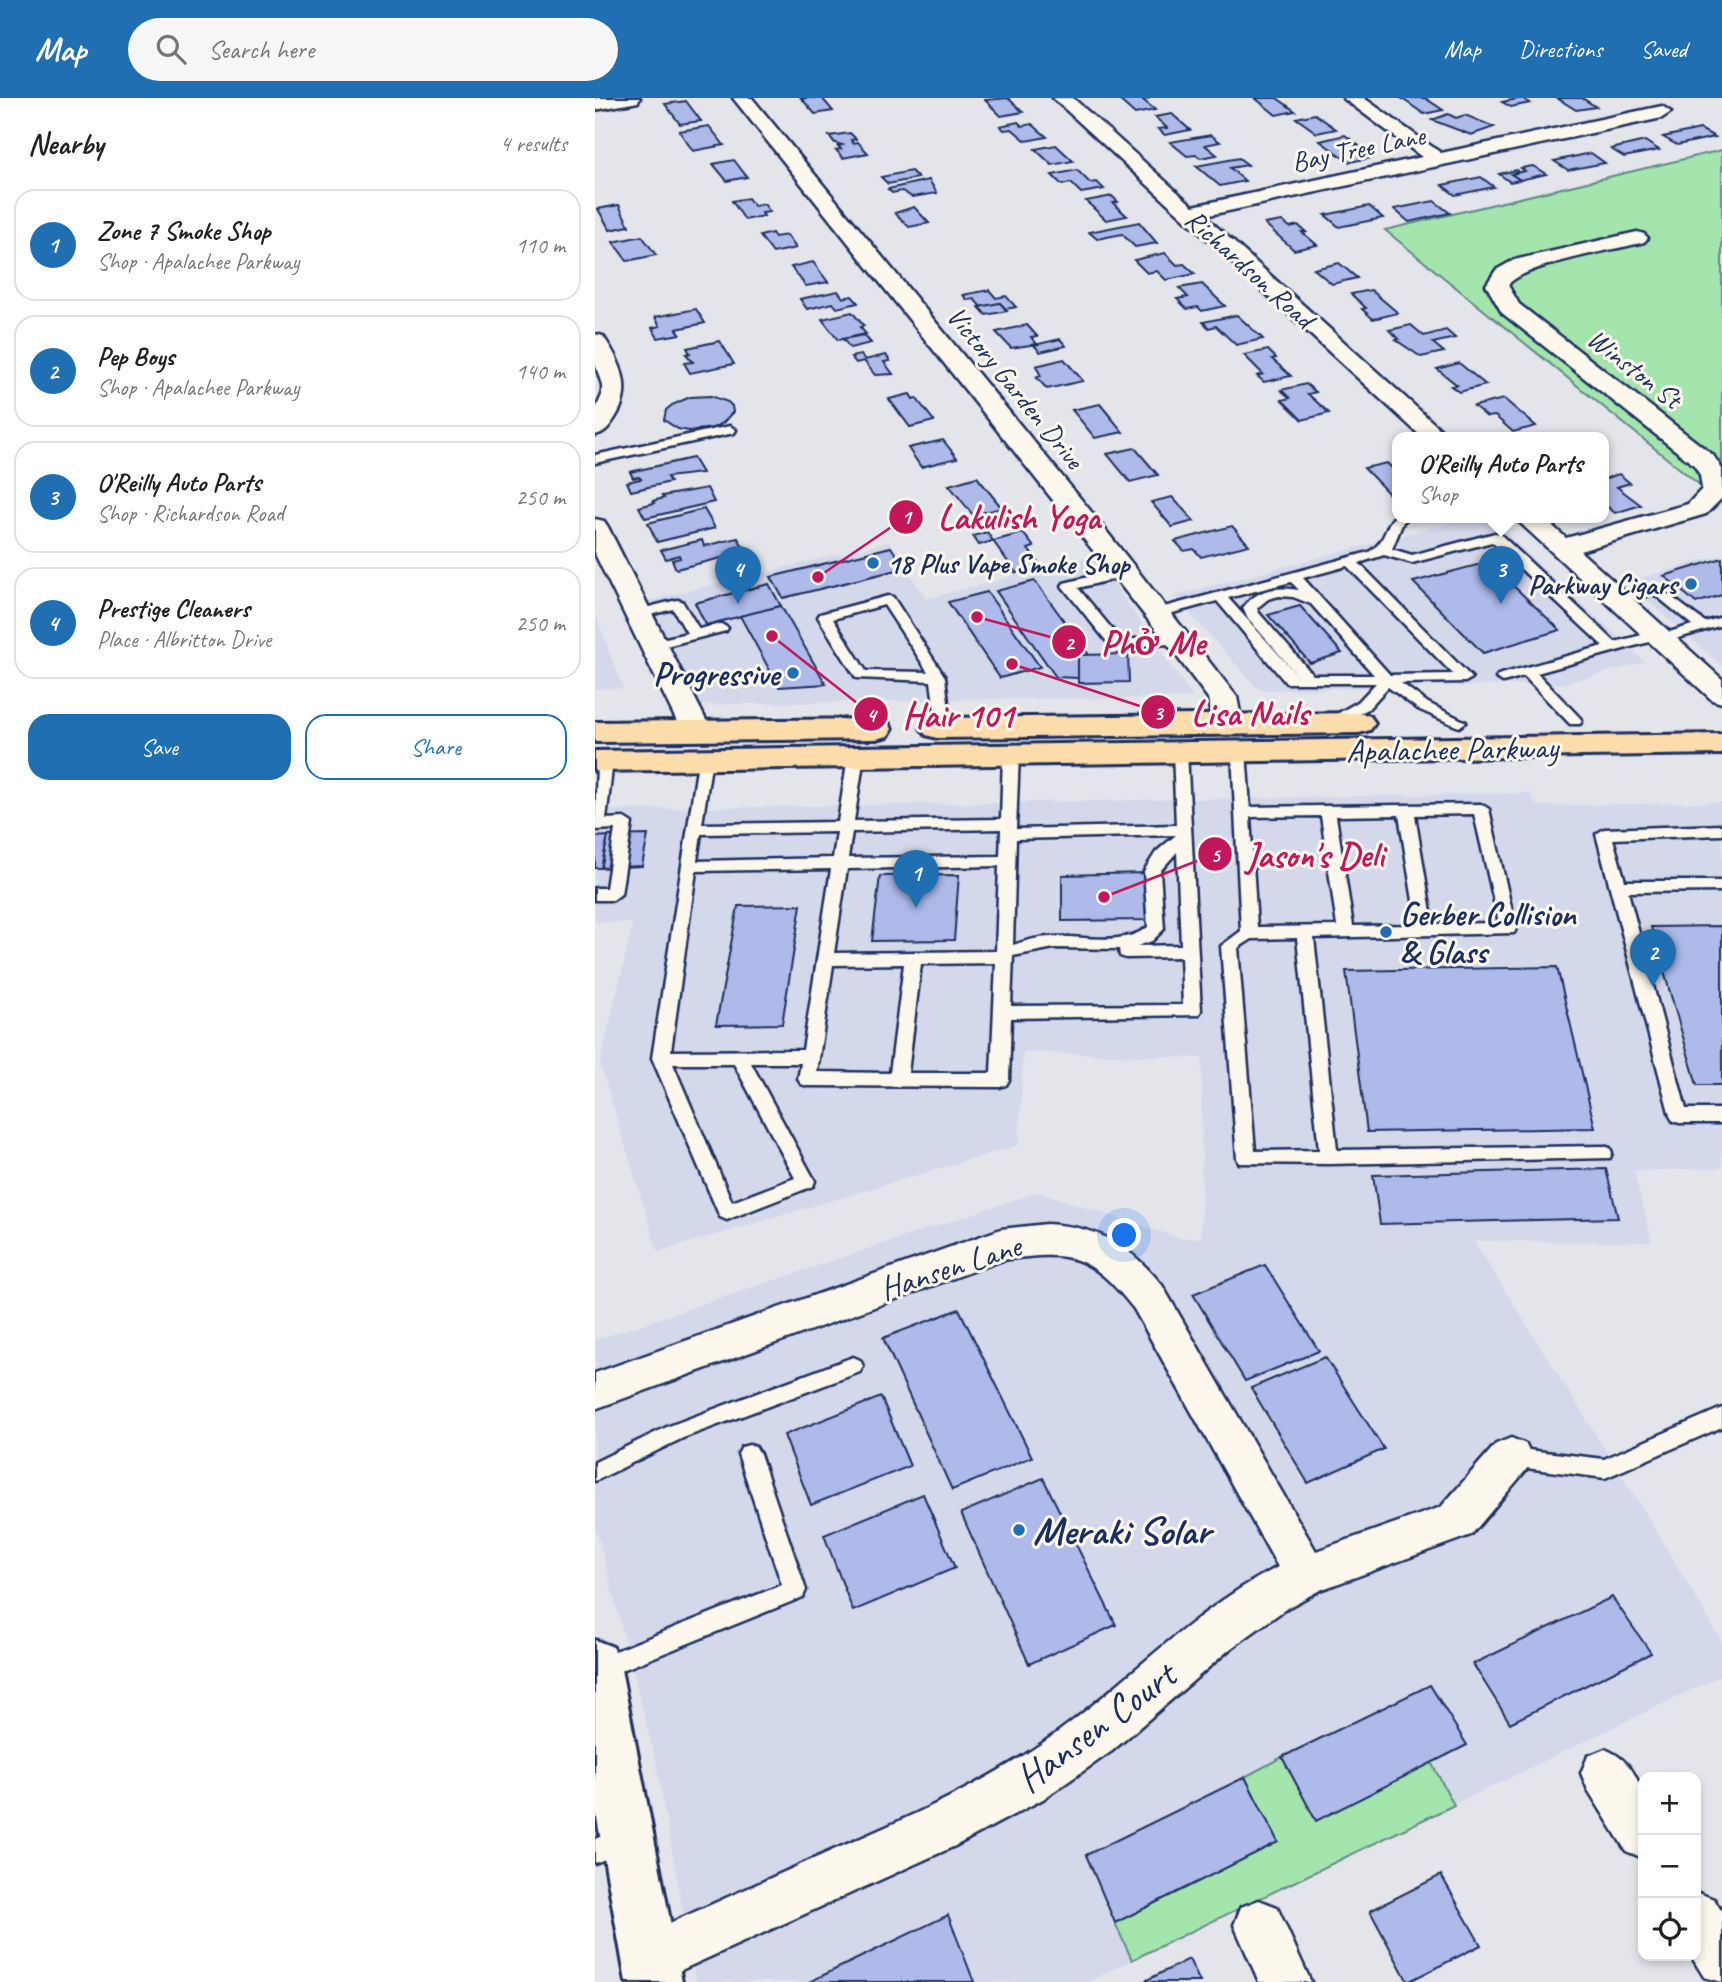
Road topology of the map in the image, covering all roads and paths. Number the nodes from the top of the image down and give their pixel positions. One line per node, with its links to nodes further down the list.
1 (631, 98): 6 (street)
2 (742, 98): 21 (street, Victory Garden Drive)
3 (1062, 98): 8 (street, Richardson Road)
4 (1352, 98): 7 (street)
5 (1638, 98): 7 (street, Bay Tree Lane)
6 (595, 104)
7 (1438, 160): 8 (street, Bay Tree Lane)
8 (1189, 213): 13 (street, Richardson Road)
9 (1637, 239): 18 (street, Winston St)
10 (595, 341): 11 (street)
11 (595, 428)
12 (730, 430): 14 (lane)
13 (1431, 432)
14 (595, 459)
15 (1396, 523): 19 (lane)
16 (1533, 523): 18 (street)
17 (595, 527): 26 (street)
18 (1560, 548): 24 (street)
19 (1383, 550): 20 (lane); 35 (lane)
20 (1350, 562): 22 (lane); 39 (lane)
21 (1125, 572): 27 (street, Victory Garden Drive); 33 (lane)
22 (1294, 577): 23 (lane); 25 (lane)
23 (1220, 597): 27 (lane); 40 (lane)
24 (1617, 599): 29 (lane); 32 (street)
25 (1320, 606): 39 (lane); 40 (lane)
26 (638, 614): 31 (lane); 34 (street)
27 (1157, 614): 33 (street, Victory Garden Drive)
28 (1722, 621): 29 (lane)
29 (1703, 627): 32 (lane)
30 (721, 628): 31 (lane)
31 (695, 635): 34 (lane)
32 (1659, 637): 35 (lane); 41 (street)
33 (1179, 640): 48 (street, Victory Garden Drive)
34 (654, 645): 50 (street)
35 (1612, 648): 36 (lane)
36 (1527, 671): 38 (lane); 43 (lane)
37 (938, 677): 37 (lane); 46 (lane)
38 (1503, 678)
39 (1386, 679): 40 (lane); 44 (lane); 45 (lane)
40 (1309, 680)
41 (1722, 694)
42 (1722, 719): 43 (main road, Apalachee Parkway)
43 (1575, 720): 44 (main road, Apalachee Parkway)
44 (1459, 722): 45 (main road, Apalachee Parkway)
45 (1330, 723): 48 (main road, Apalachee Parkway)
46 (930, 728): 47 (main road, Apalachee Parkway); 48 (main road, Apalachee Parkway); 54 (main road)
47 (828, 729): 50 (main road, Apalachee Parkway); 54 (main road)
48 (1233, 737): 49 (main road, Apalachee Parkway); 52 (main road, Apalachee Parkway); 57 (lane)
49 (1722, 744)
50 (700, 745): 51 (main road, Apalachee Parkway); 54 (main road, Apalachee Parkway); 60 (lane)
51 (598, 751): 58 (lane)
52 (1180, 752): 53 (main road, Apalachee Parkway); 63 (lane)
53 (1011, 754): 54 (main road, Apalachee Parkway); 61 (lane)
54 (856, 756): 59 (lane)
55 (1406, 810): 56 (lane); 70 (lane); 70 (lane)
56 (1328, 811): 57 (lane); 72 (lane)
57 (1243, 812): 73 (lane)
58 (596, 825): 69 (lane)
59 (846, 827): 60 (lane); 61 (lane); 65 (lane)
60 (694, 829): 66 (lane)
61 (1009, 829): 63 (lane); 64 (lane)
62 (1722, 830): 68 (lane)
63 (1184, 834): 74 (lane); 75 (lane)
64 (1007, 861): 65 (lane); 75 (lane)
65 (841, 864): 66 (lane); 77 (lane)
66 (688, 866): 81 (lane)
67 (1722, 886): 68 (lane)
68 (1619, 887): 83 (lane)
69 (595, 894)
70 (1426, 930): 72 (lane)
71 (1305, 932): 72 (lane); 73 (lane); 85 (lane)
72 (1346, 932)
73 (1249, 933): 85 (lane)
74 (1190, 951): 75 (lane); 78 (lane)
75 (1004, 955): 76 (lane); 78 (lane)
76 (913, 958): 77 (lane); 82 (lane)
77 (825, 959): 79 (lane)
78 (1002, 1012): 82 (lane)
79 (810, 1056): 80 (lane); 82 (lane)
80 (740, 1057): 81 (lane); 81 (lane)
81 (660, 1058)
82 (898, 1080)
83 (1722, 1116)
84 (1603, 1153): 85 (lane)
85 (1329, 1157)
86 (853, 1366): 91 (lane)
87 (595, 1391): 92 (street, Hansen Lane)
88 (1722, 1417): 90 (lane)
89 (749, 1454): 93 (lane)
90 (1511, 1457): 92 (street, Hansen Court)
91 (595, 1472)
92 (1306, 1575): 100 (street, Hansen Court)
93 (596, 1667): 96 (street)
94 (1605, 1773): 95 (street)
95 (1638, 1826)
96 (611, 1844): 100 (street)
97 (1701, 1925): 99 (street)
98 (1259, 1926): 101 (street)
99 (1722, 1959)
100 (652, 1970)
101 (1286, 1982)

